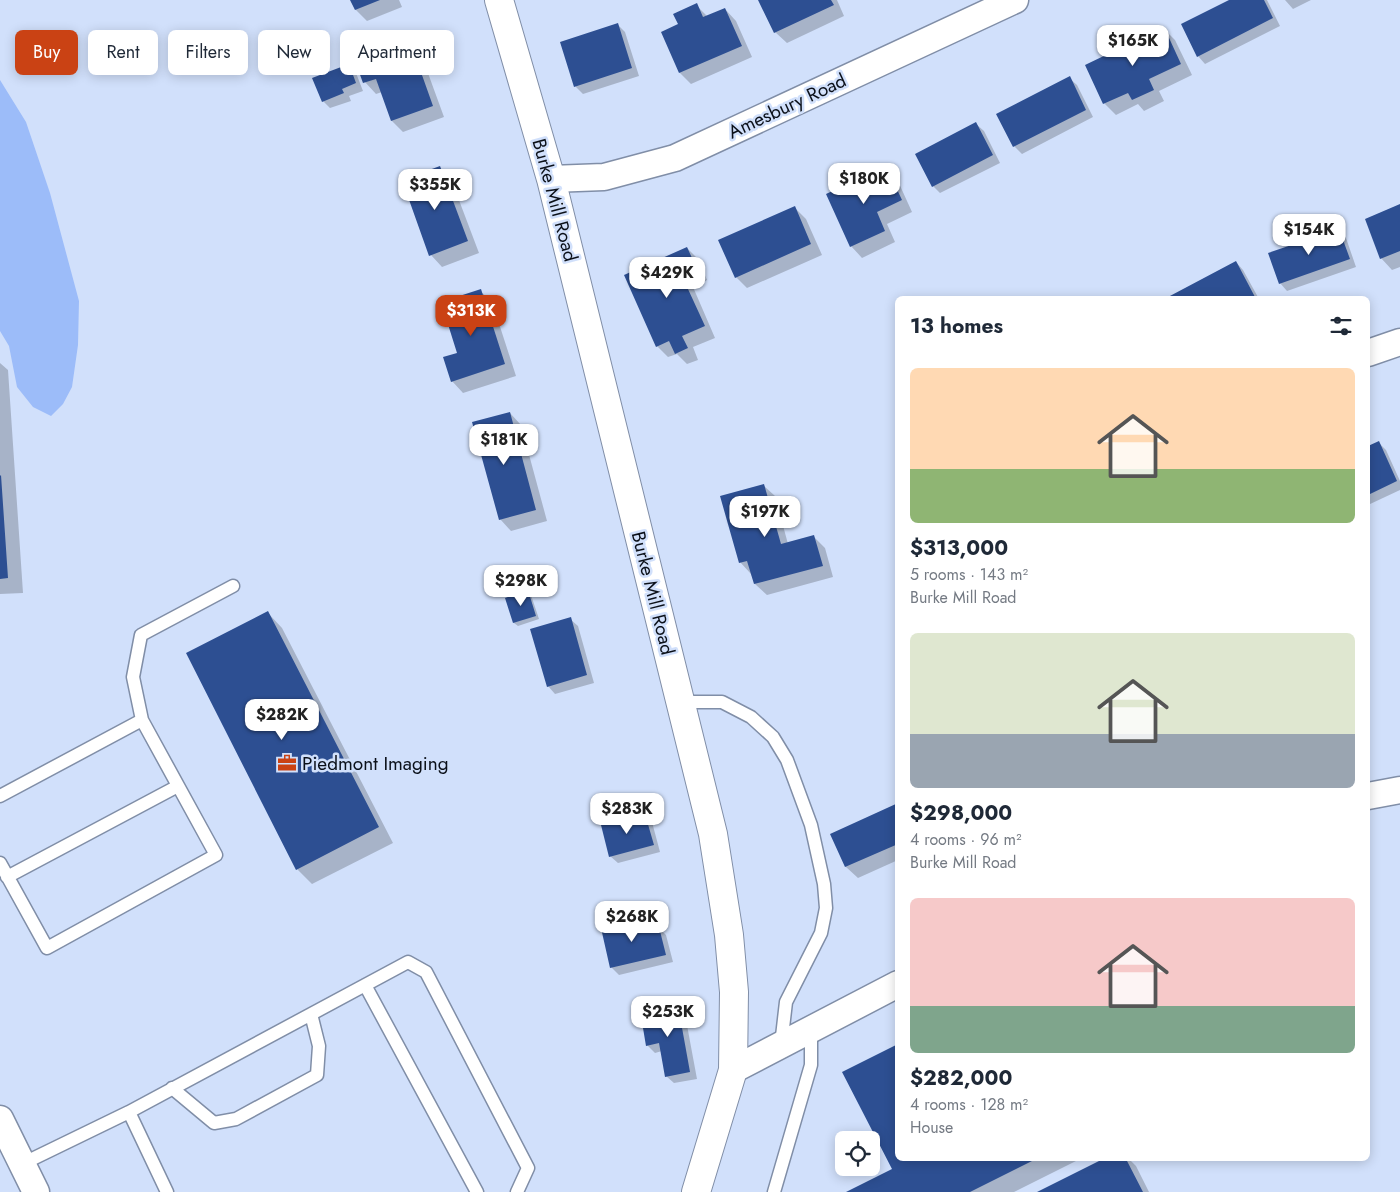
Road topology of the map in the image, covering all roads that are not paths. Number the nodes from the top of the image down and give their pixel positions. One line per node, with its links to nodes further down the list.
1 (498, 0): 3 (street, Burke Mill Road)
2 (1015, 0): 3 (street, Amesbury Road)
3 (551, 179): 7 (street, Burke Mill Road)
4 (1400, 342): 5 (street)
5 (1370, 352)
6 (233, 586): 8 (lane)
7 (680, 702): 19 (lane); 20 (street, Burke Mill Road)
8 (142, 720): 9 (lane); 11 (lane)
9 (178, 786): 14 (lane); 14 (lane)
10 (1400, 790): 12 (street)
11 (0, 796)
12 (1370, 796)
13 (0, 863): 14 (lane)
14 (7, 877)
15 (366, 985): 17 (lane); 27 (lane); 28 (lane)
16 (895, 986): 18 (street)
17 (311, 1014): 21 (lane); 21 (lane)
18 (811, 1030): 19 (street); 30 (lane)
19 (781, 1045): 20 (street)
20 (733, 1070): 29 (street, Burke Mill Road)
21 (172, 1088): 22 (lane)
22 (129, 1112): 24 (lane); 26 (lane)
23 (3, 1130): 24 (street)
24 (22, 1164): 25 (street)
25 (36, 1192)
26 (167, 1192)
27 (477, 1192)
28 (517, 1192)
29 (696, 1192)
30 (774, 1192)

